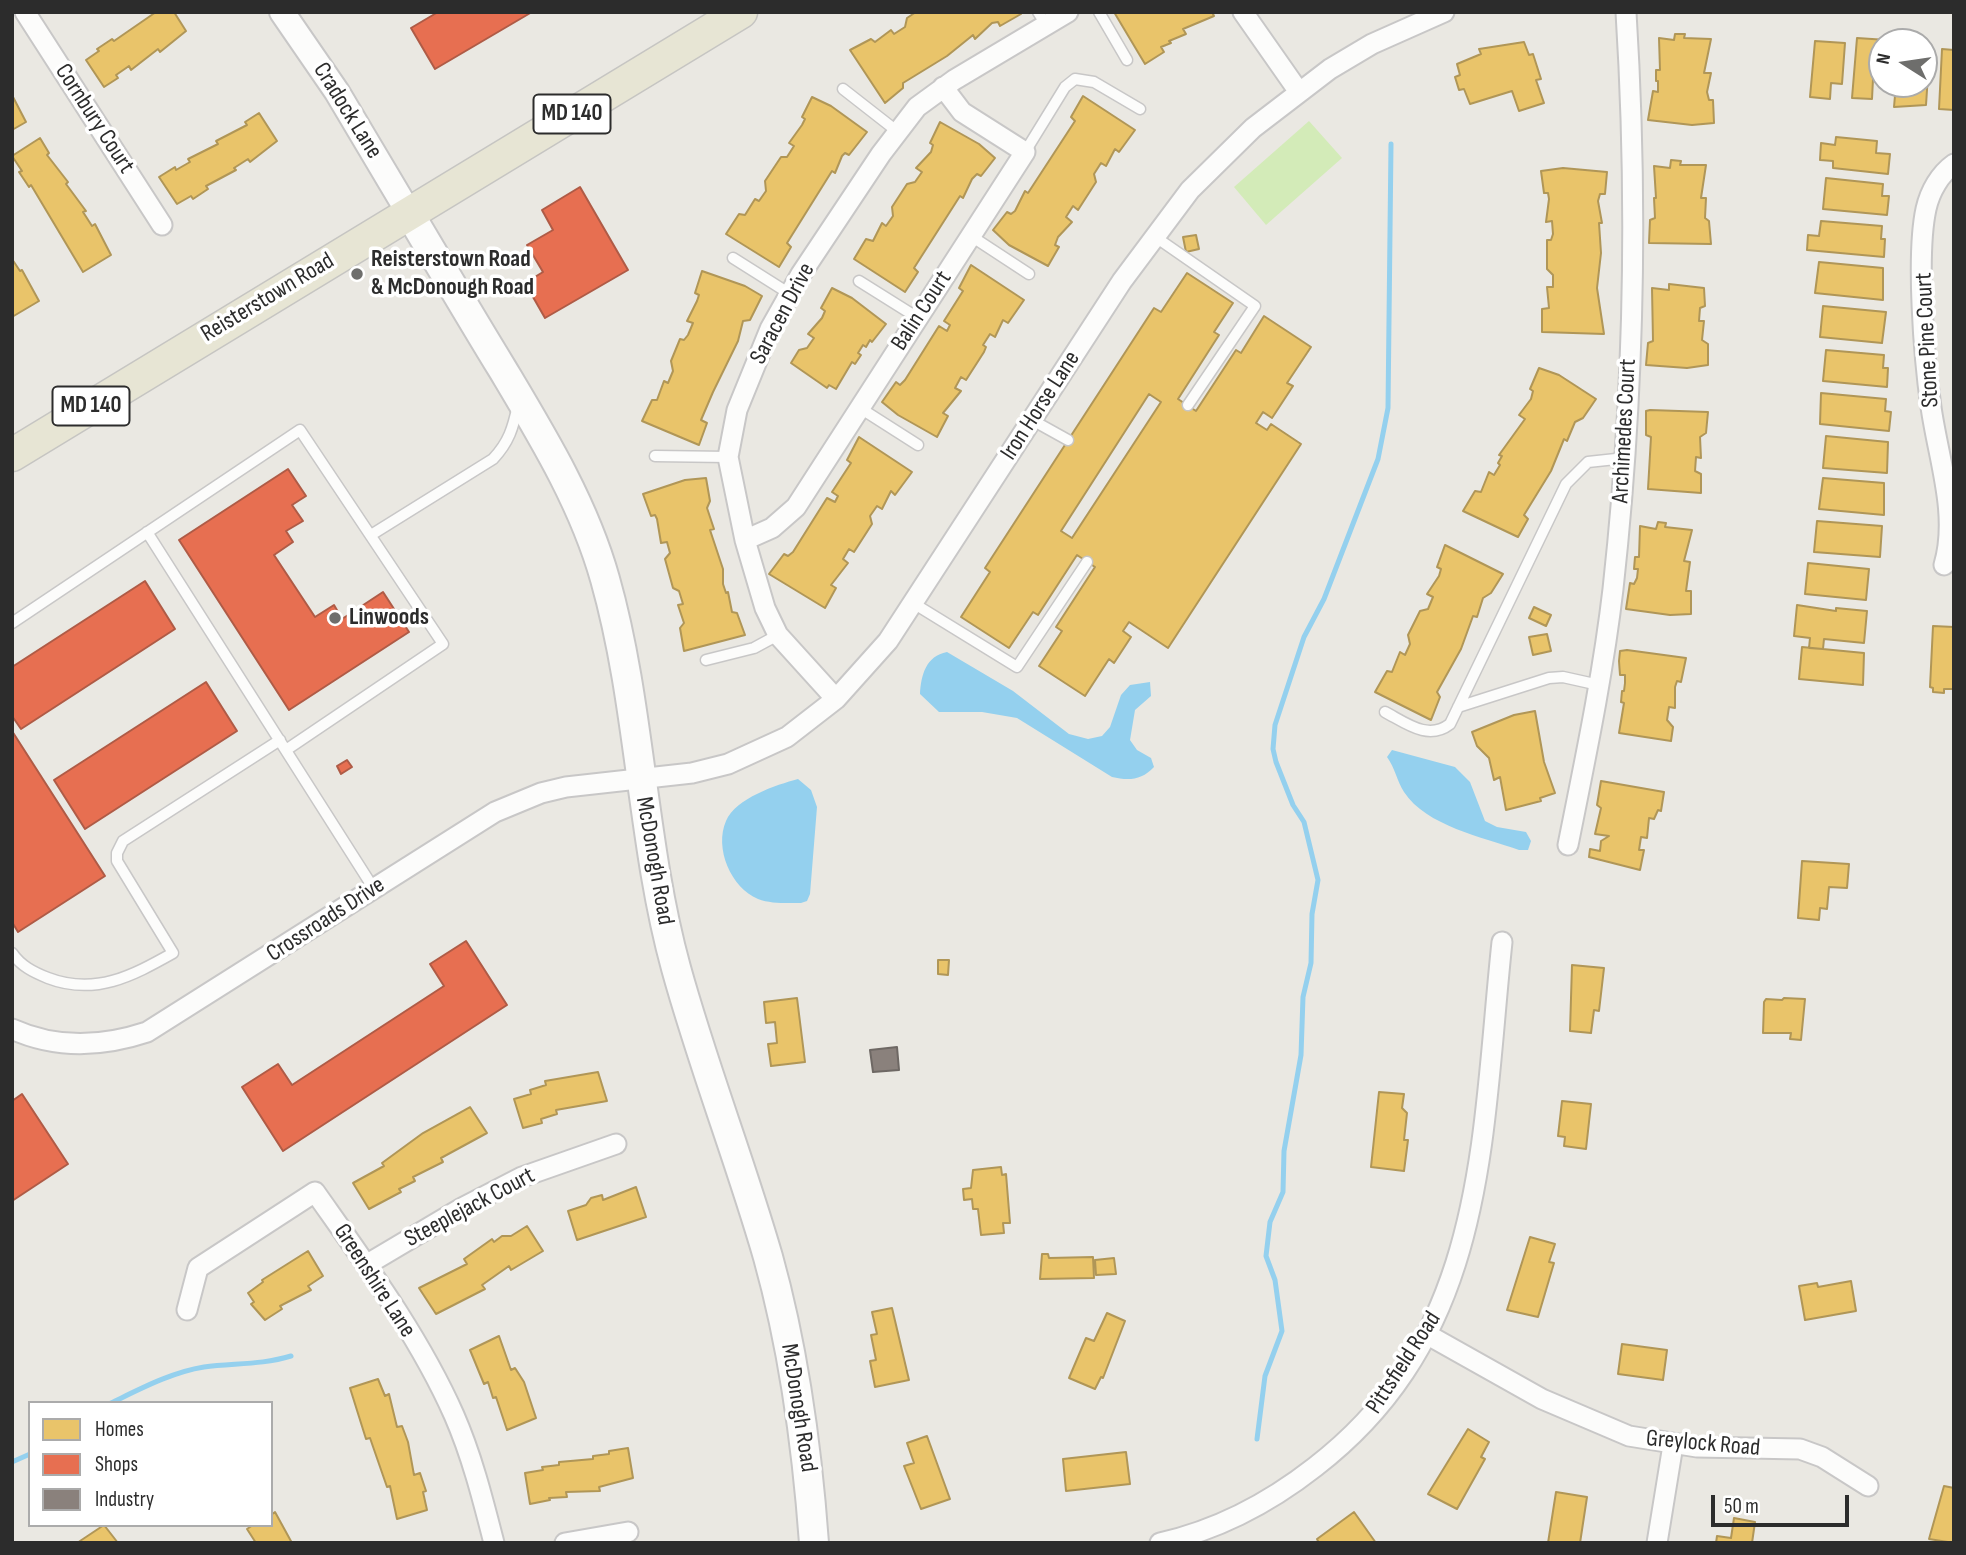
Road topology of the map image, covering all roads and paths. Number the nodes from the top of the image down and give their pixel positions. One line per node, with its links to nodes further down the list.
1 (25, 12): 20 (street, Cornbury Court)
2 (282, 12): 19 (street, Cradock Lane)
3 (741, 12): 19 (main road, Reisterstown Road / MD 140)
4 (1069, 12): 9 (street, Saracen Drive)
5 (1100, 12): 11 (lane)
6 (1243, 12): 14 (street)
7 (1444, 12): 10 (street, Iron Horse Lane)
8 (1626, 12): 37 (street, Archimedes Court)
9 (1042, 19): 12 (street, Saracen Drive)
10 (1401, 20): 14 (street, Iron Horse Lane)
11 (1127, 60)
12 (943, 87): 16 (street, Saracen Drive); 17 (street)
13 (843, 89): 16 (lane)
14 (1299, 92): 22 (street, Iron Horse Lane)
15 (1140, 109): 17 (lane)
16 (898, 132): 26 (street, Saracen Drive)
17 (1025, 152): 21 (street, Balin Court)
18 (1954, 164): 42 (street, Stone Pine Court)
19 (409, 213): 28 (main road, McDonogh Road); 34 (main road, Reisterstown Road / MD 140)
20 (162, 225)
21 (971, 236): 24 (lane); 27 (street, Balin Court)
22 (1154, 236): 29 (lane); 31 (street, Iron Horse Lane)
23 (733, 258): 26 (lane)
24 (1029, 274)
25 (859, 281): 27 (lane)
26 (790, 294): 36 (street, Saracen Drive)
27 (918, 318): 30 (street, Balin Court)
28 (520, 398): 39 (lane); 52 (main road, McDonogh Road)
29 (1188, 405)
30 (860, 408): 33 (lane); 40 (street, Balin Court)
31 (1032, 420): 32 (lane); 43 (street, Iron Horse Lane)
32 (1068, 440)
33 (918, 445)
34 (12, 455)
35 (655, 456): 36 (lane)
36 (728, 457): 40 (street, Saracen Drive)
37 (1626, 458): 47 (street, Archimedes Court); 49 (lane)
38 (147, 532): 39 (lane); 44 (lane); 51 (lane)
39 (370, 535): 51 (lane)
40 (745, 540): 45 (street, Saracen Drive)
41 (1087, 562): 43 (lane)
42 (1944, 565)
43 (912, 603): 48 (street, Iron Horse Lane)
44 (12, 623)
45 (778, 635): 46 (lane); 48 (street, Saracen Drive)
46 (706, 660)
47 (1600, 685): 49 (lane); 53 (street, Archimedes Court)
48 (836, 699): 52 (street, Iron Horse Lane)
49 (1458, 707): 50 (lane)
50 (1385, 712)
51 (283, 745): 54 (lane); 56 (lane)
52 (640, 779): 54 (street, Crossroads Drive); 67 (main road, McDonogh Road)
53 (1568, 845)
54 (374, 889): 57 (street, Crossroads Drive)
55 (1502, 942): 61 (street, Pittsfield Road)
56 (12, 953)
57 (12, 1029)
58 (616, 1144): 59 (street, Steeplejack Court)
59 (366, 1265): 60 (street, Greenshire Lane); 65 (street, Greenshire Lane)
60 (187, 1310)
61 (1428, 1335): 62 (street, Greylock Road); 68 (street, Pittsfield Road)
62 (1673, 1445): 63 (street, Greylock Road); 69 (street)
63 (1868, 1486)
64 (628, 1532): 66 (street)
65 (494, 1543)
66 (565, 1543)
67 (814, 1543)
68 (1160, 1543)
69 (1657, 1543)

